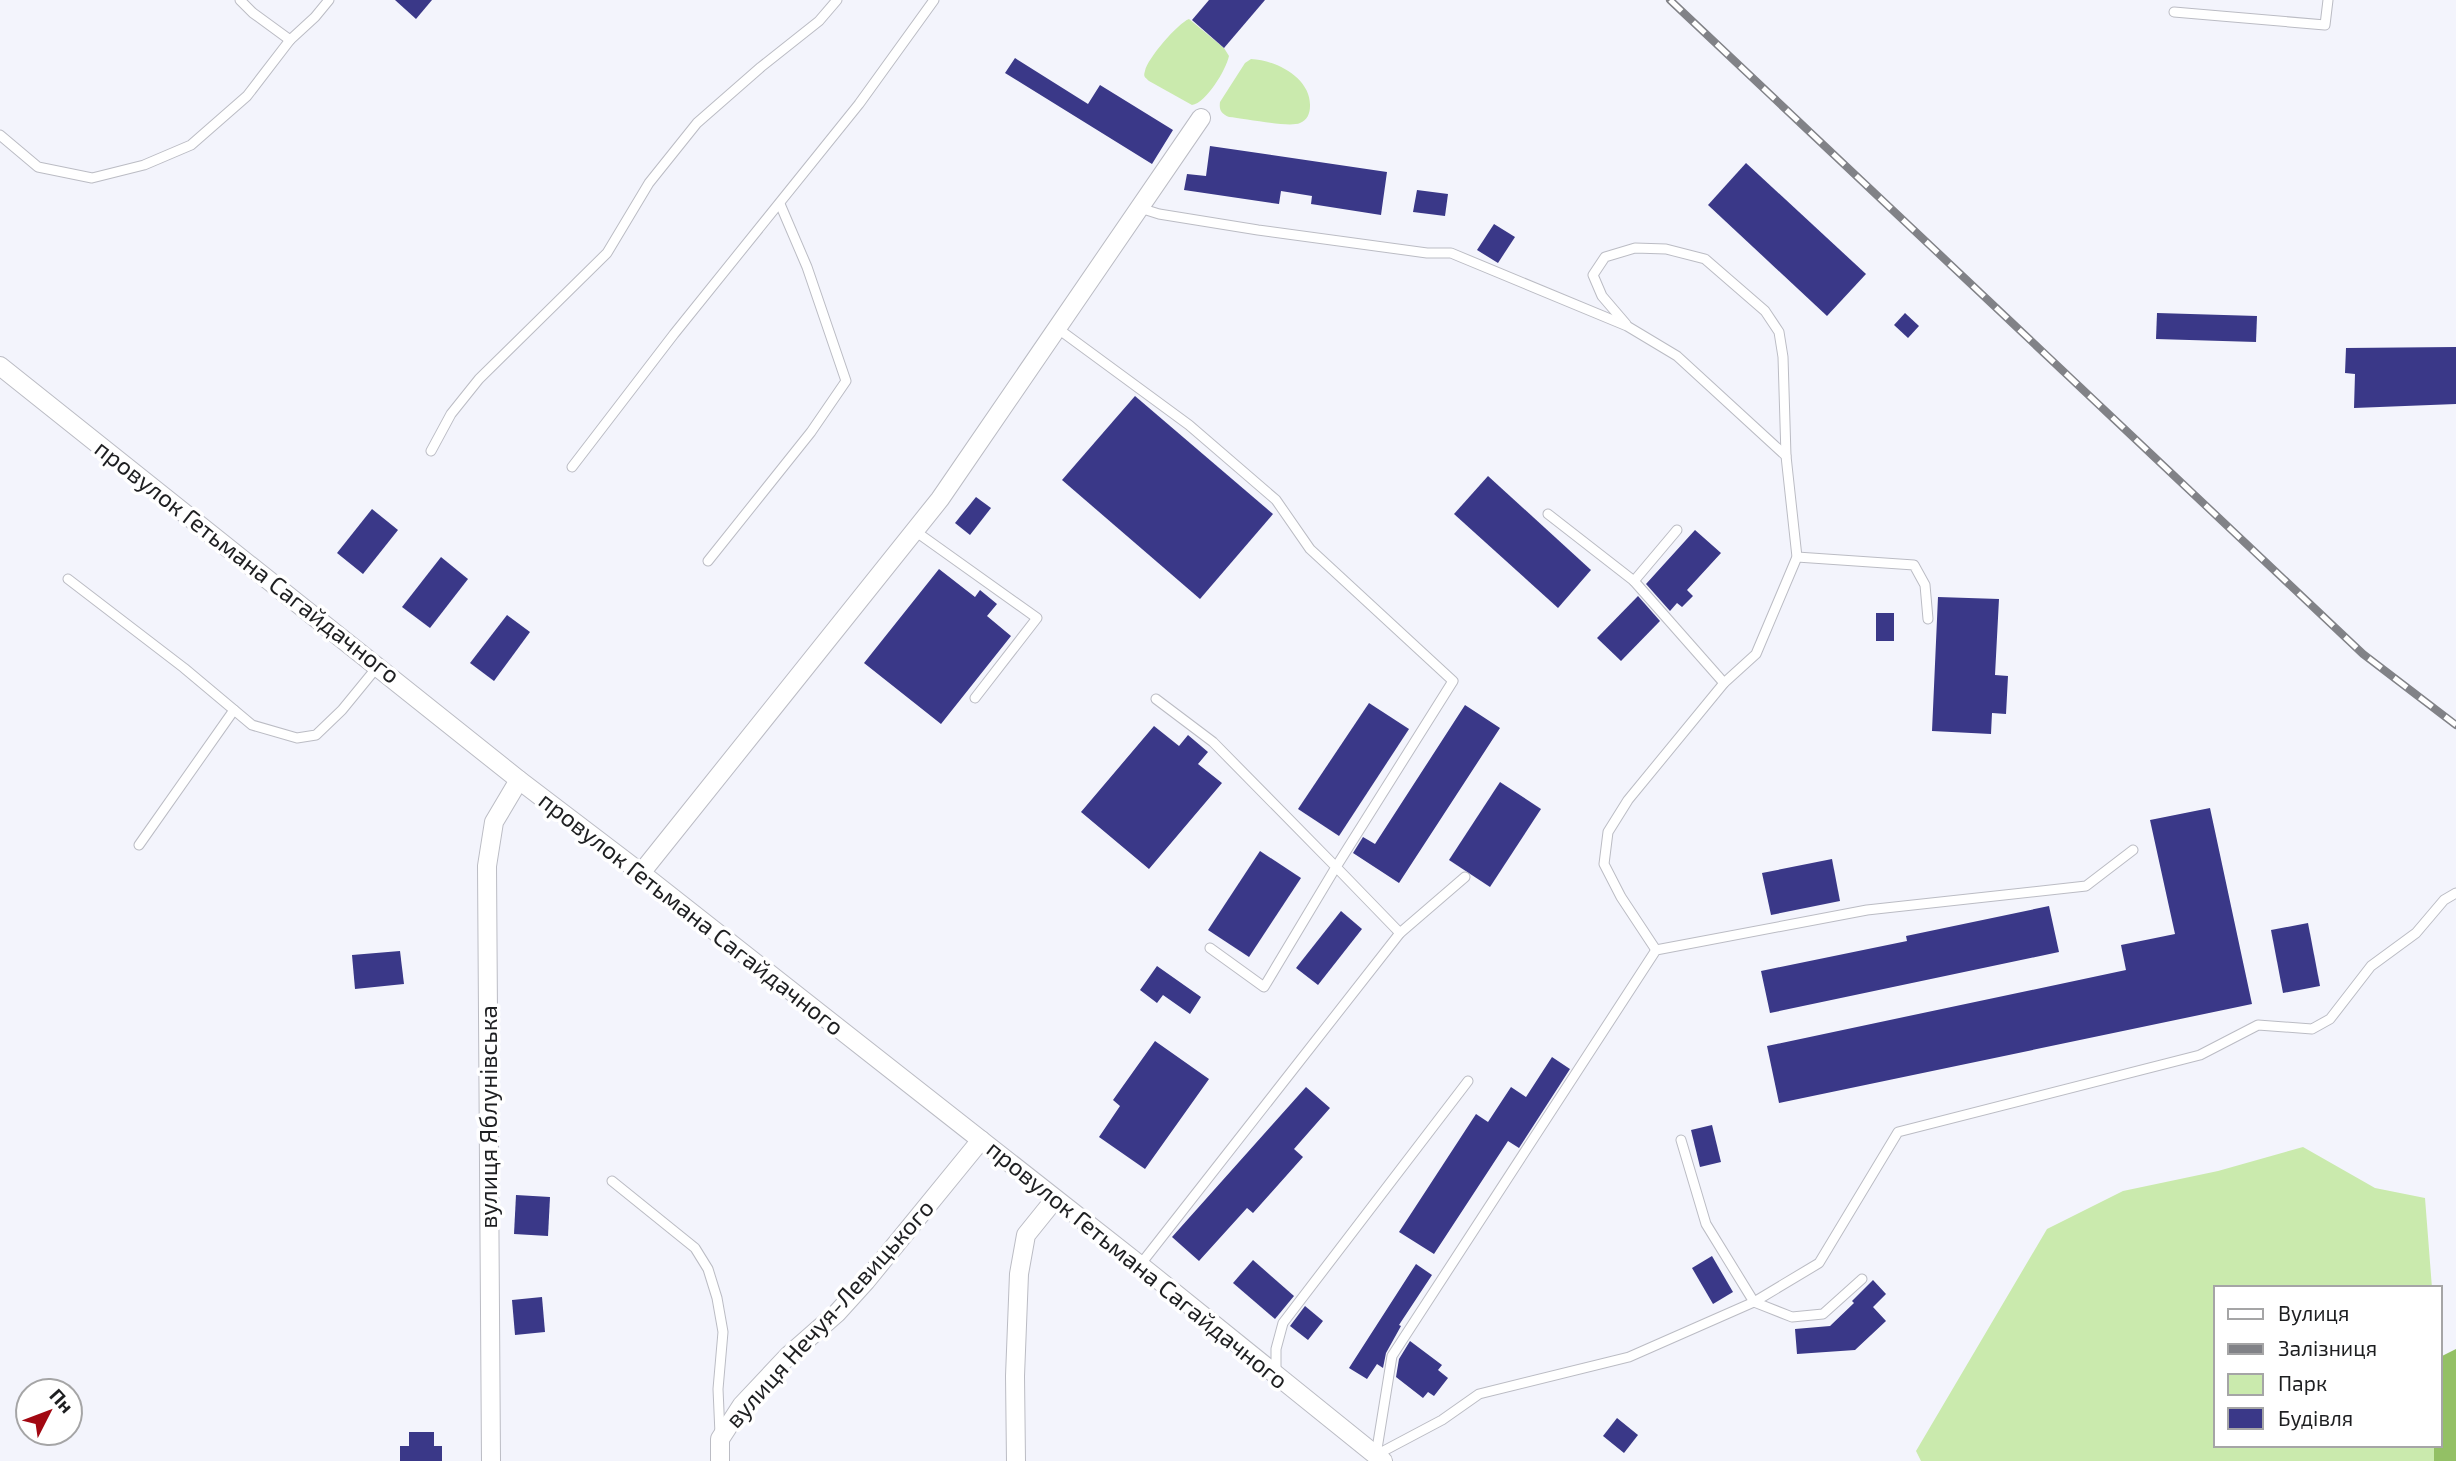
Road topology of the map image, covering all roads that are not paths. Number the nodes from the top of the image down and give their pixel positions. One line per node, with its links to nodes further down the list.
1 (240, 0): 7 (lane)
2 (328, 0): 7 (lane)
3 (838, 0): 15 (lane)
4 (934, 0): 10 (lane)
5 (2328, 0): 6 (lane)
6 (2174, 12)
7 (290, 40): 9 (lane)
8 (1201, 118): 11 (street)
9 (0, 135)
10 (780, 204): 17 (lane); 22 (lane)
11 (1140, 208): 12 (lane); 13 (street)
12 (1627, 326): 16 (lane); 16 (lane)
13 (1058, 328): 20 (street); 34 (lane)
14 (0, 366): 26 (street, провулок Гетьмана Сагайдачного)
15 (431, 451)
16 (1786, 456): 21 (lane)
17 (572, 467)
18 (1548, 514): 24 (lane)
19 (1677, 530): 24 (lane)
20 (915, 531): 28 (lane); 35 (street)
21 (1797, 557): 25 (lane); 27 (lane)
22 (708, 561)
23 (68, 579): 30 (lane)
24 (1634, 580): 27 (lane)
25 (1927, 619)
26 (377, 666): 30 (lane); 31 (street, провулок Гетьмана Сагайдачного)
27 (1724, 683): 40 (lane)
28 (975, 698)
29 (1156, 699): 34 (lane)
30 (234, 710): 32 (lane)
31 (519, 780): 35 (street, провулок Гетьмана Сагайдачного); 52 (street, вулиця Яблунівська)
32 (139, 845)
33 (2133, 850): 40 (lane)
34 (1336, 867): 38 (lane); 39 (lane)
35 (641, 873): 42 (street, провулок Гетьмана Сагайдачного)
36 (1465, 877): 38 (lane)
37 (2456, 893): 48 (lane)
38 (1400, 933): 46 (lane)
39 (1210, 948)
40 (1656, 950): 51 (lane)
41 (1468, 1081): 49 (lane)
42 (981, 1140): 45 (street, провулок Гетьмана Сагайдачного); 50 (street, вулиця Нечуя-Левицького)
43 (1681, 1140): 48 (lane)
44 (612, 1181): 50 (lane)
45 (1055, 1199): 46 (street, провулок Гетьмана Сагайдачного); 54 (street)
46 (1140, 1265): 49 (street, провулок Гетьмана Сагайдачного)
47 (1862, 1279): 48 (lane)
48 (1754, 1302): 51 (lane)
49 (1276, 1375): 51 (street, провулок Гетьмана Сагайдачного)
50 (720, 1439): 53 (street, вулиця Нечуя-Левицького)
51 (1379, 1458)
52 (491, 1461)
53 (720, 1461)
54 (1016, 1461)

